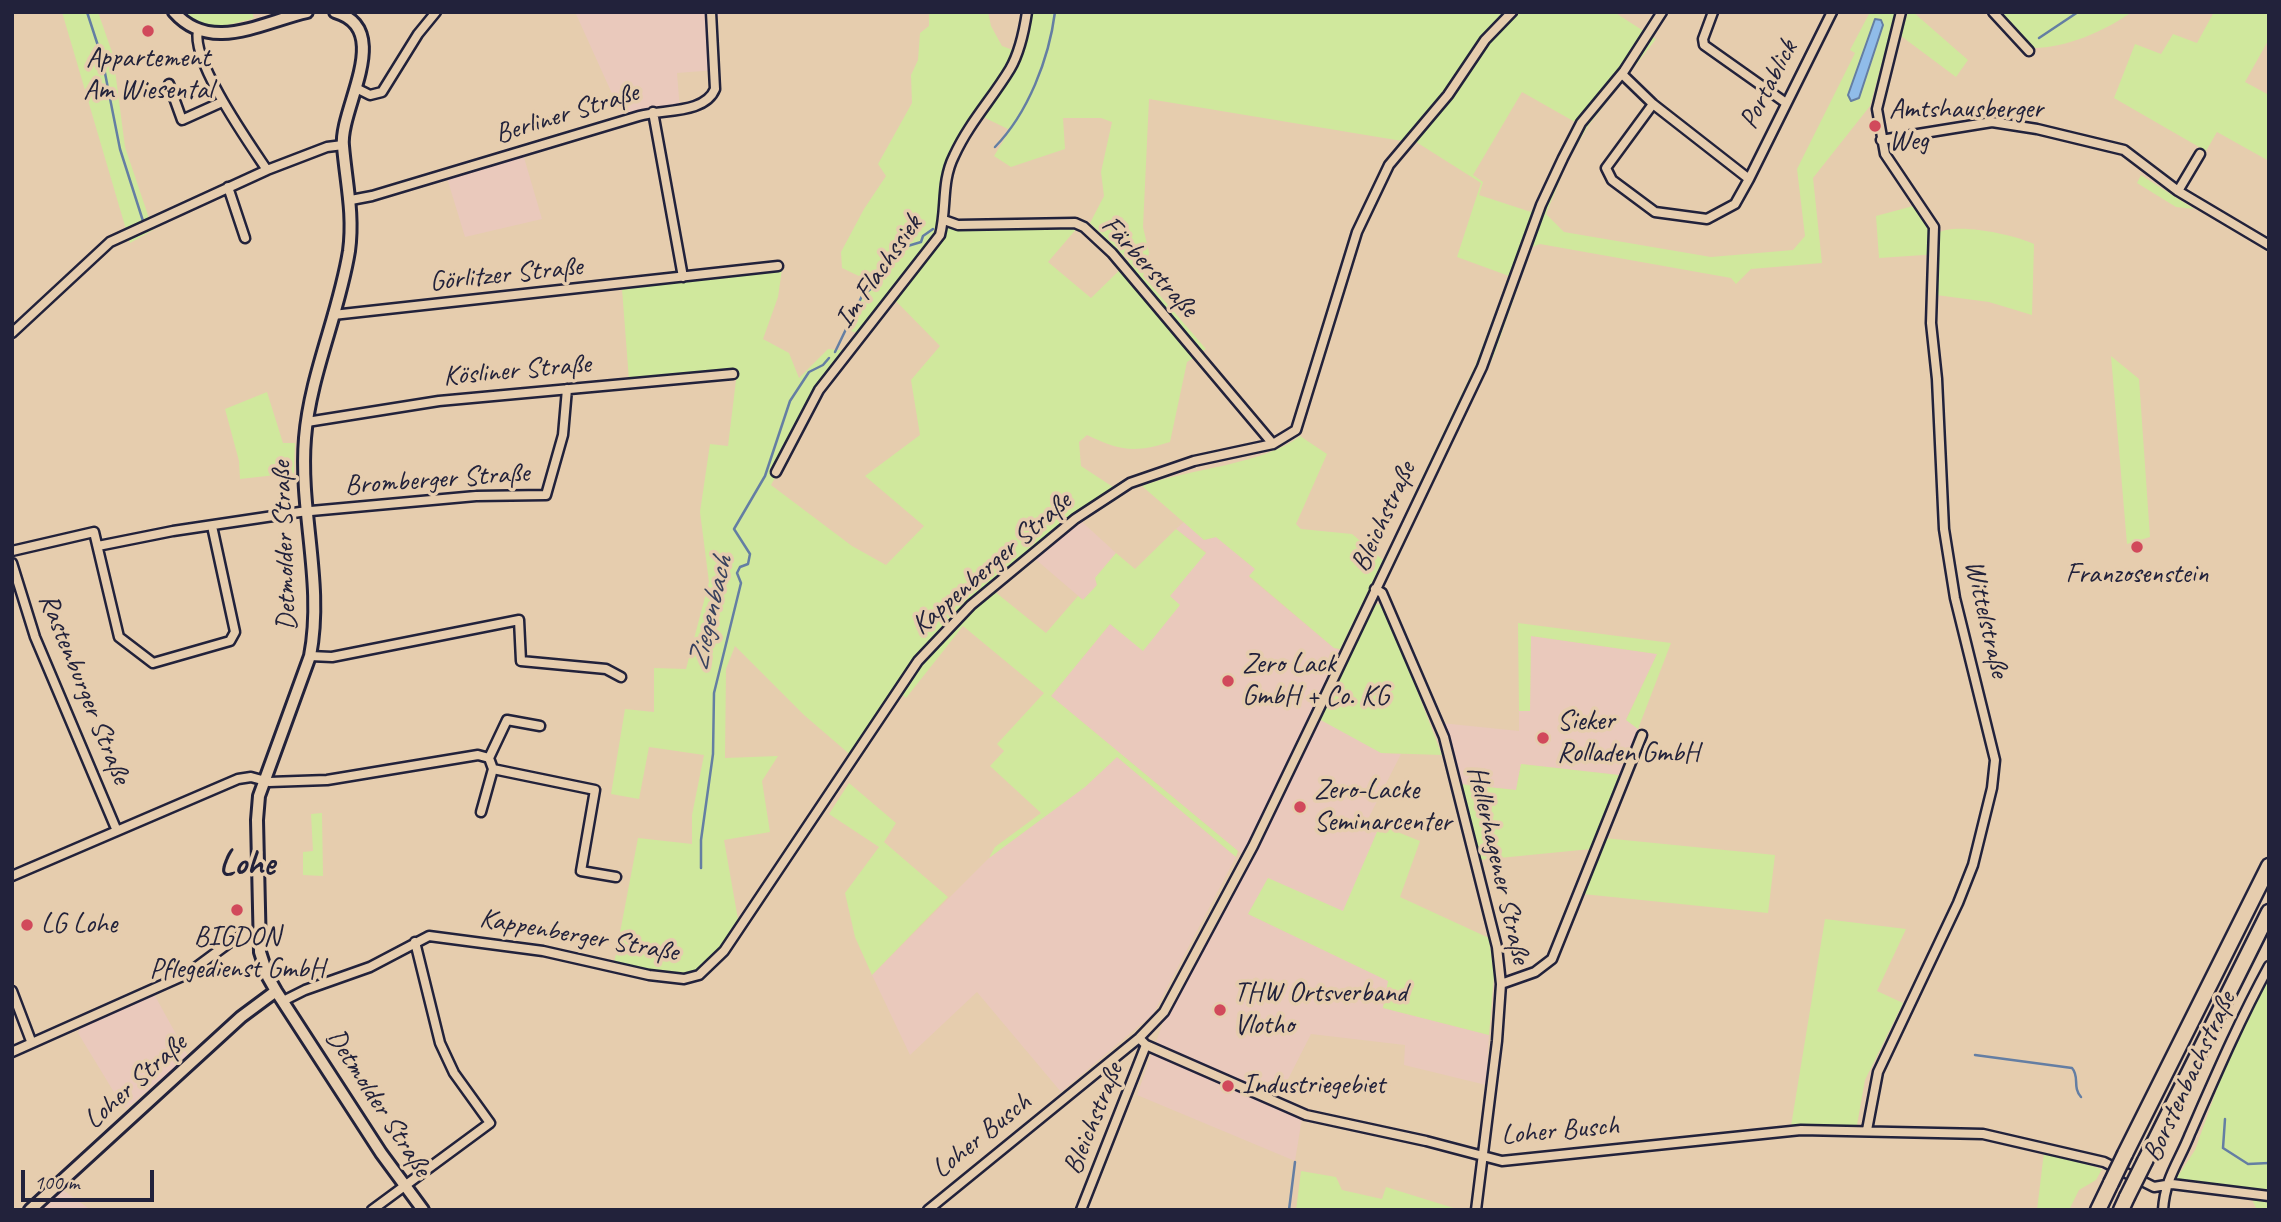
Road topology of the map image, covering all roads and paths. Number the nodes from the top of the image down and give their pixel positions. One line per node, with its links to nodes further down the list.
1 (174, 12): 13 (main road)
2 (307, 12): 13 (main road)
3 (335, 12): 17 (main road, Detmolder Straße)
4 (436, 12): 17 (street)
5 (710, 12): 21 (street, Berliner Straße)
6 (1027, 12): 30 (street, Im Flachssiek)
7 (1512, 12): 40 (street, Kappenberger Straße)
8 (1662, 12): 15 (street, Bleichstraße)
9 (1713, 12): 19 (street)
10 (1832, 12): 19 (street, Portablick)
11 (1902, 12): 22 (street, Wittelstraße)
12 (1993, 12): 14 (street)
13 (198, 31): 18 (street)
14 (2029, 51)
15 (1622, 74): 20 (street, Portablick); 47 (street, Bleichstraße)
16 (169, 84): 18 (street)
17 (356, 88): 23 (main road, Detmolder Straße)
18 (222, 102): 25 (street)
19 (1786, 103): 26 (street, Portablick)
20 (1653, 104): 26 (street, Portablick); 26 (street, Portablick)
21 (653, 112): 29 (street, Berliner Straße); 34 (street)
22 (1881, 140): 28 (street); 70 (street, Wittelstraße)
23 (343, 145): 25 (street); 29 (main road, Detmolder Straße)
24 (2200, 154): 28 (street)
25 (267, 170): 27 (street)
26 (1749, 179)
27 (228, 187): 31 (street); 36 (street)
28 (2178, 191): 32 (street)
29 (351, 200): 35 (main road, Detmolder Straße)
30 (943, 220): 40 (street, Färberstraße); 41 (street, Im Flachssiek)
31 (245, 238)
32 (2269, 246)
33 (778, 266): 34 (street, Görlitzer Straße)
34 (683, 277): 35 (street, Görlitzer Straße)
35 (333, 315): 39 (main road, Detmolder Straße)
36 (12, 333)
37 (733, 374): 38 (street, Kösliner Straße)
38 (567, 389): 39 (street, Kösliner Straße); 42 (street, Bromberger Straße)
39 (307, 422): 42 (main road, Detmolder Straße)
40 (1273, 444): 62 (street, Kappenberger Straße)
41 (776, 472)
42 (307, 512): 43 (street); 48 (main road, Detmolder Straße)
43 (212, 526): 44 (street); 44 (street)
44 (98, 546): 45 (street)
45 (12, 551)
46 (12, 563): 56 (street, Rastenburger Straße)
47 (1375, 589): 64 (street, Hellerhagener Straße); 68 (street, Bleichstraße)
48 (310, 656): 49 (street); 54 (main road, Detmolder Straße)
49 (621, 677)
50 (540, 726): 52 (street)
51 (1642, 735): 64 (street)
52 (489, 758): 53 (street); 54 (street)
53 (493, 769): 55 (street); 59 (street)
54 (263, 780): 56 (street); 61 (main road, Detmolder Straße)
55 (481, 812)
56 (117, 831): 58 (street)
57 (2269, 866): 82 (highway, bridge)
58 (12, 876)
59 (616, 877)
60 (2269, 912): 75 (highway, bridge)
61 (259, 934): 66 (main road, Detmolder Straße); 67 (street)
62 (415, 942): 66 (street, Kappenberger Straße); 73 (street)
63 (2269, 966): 72 (street, Borstenbachstraße)
64 (1501, 984): 71 (street, Hellerhagener Straße)
65 (12, 991): 67 (street)
66 (280, 996): 73 (main road, Detmolder Straße); 76 (main road, Loher Straße)
67 (31, 1041): 69 (street)
68 (1143, 1042): 71 (street, Loher Busch); 79 (street, Loher Busch); 80 (street, Bleichstraße)
69 (12, 1052)
70 (1867, 1130): 71 (street, Loher Busch); 72 (street, Loher Busch)
71 (1485, 1158): 81 (street, Hellerhagener Straße)
72 (2164, 1186): 74 (street, Loher Busch); 83 (street, Borstenbachstraße)
73 (404, 1187): 77 (street); 78 (main road, Detmolder Straße)
74 (2269, 1196)
75 (2124, 1203)
76 (30, 1210)
77 (372, 1210)
78 (423, 1210)
79 (928, 1210)
80 (1081, 1210)
81 (1476, 1210)
82 (2098, 1210)
83 (2163, 1210)

